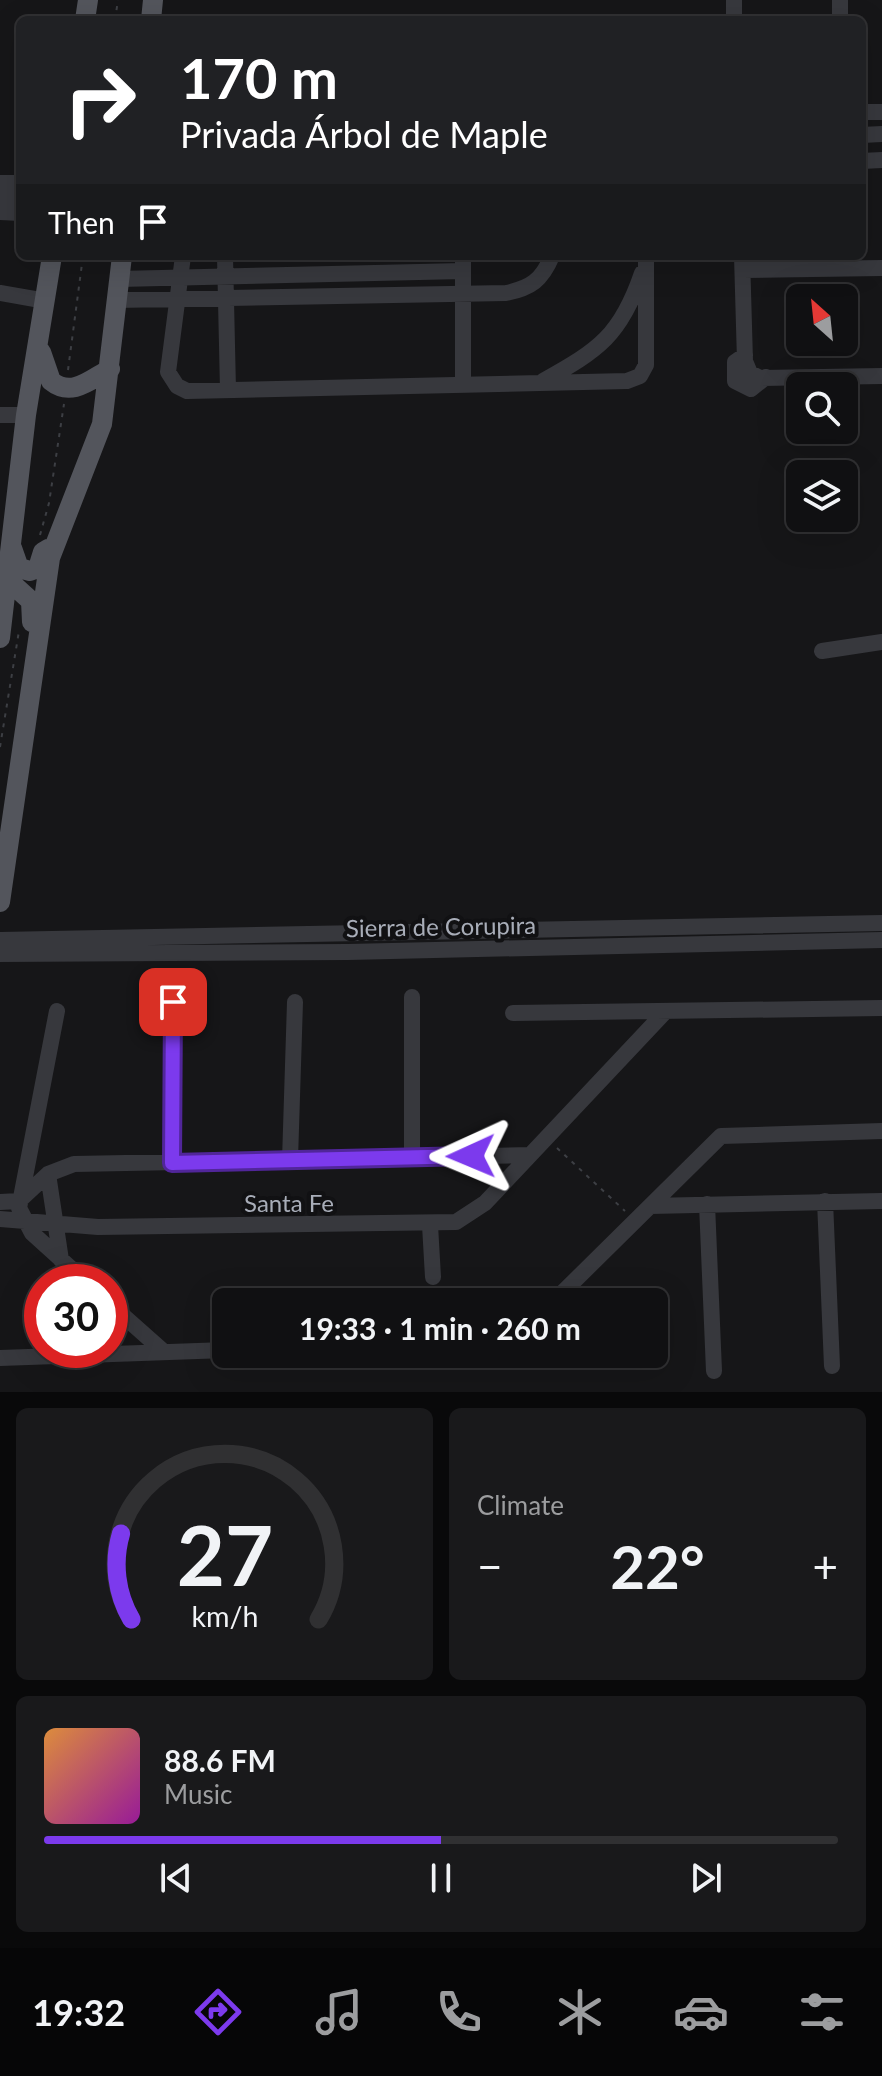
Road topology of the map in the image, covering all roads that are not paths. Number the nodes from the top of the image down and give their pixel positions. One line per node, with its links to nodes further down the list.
1 (51, 260): 19 (main road)
2 (121, 260): 13 (main road)
3 (182, 260): 12 (street)
4 (225, 260): 11 (street)
5 (550, 260): 14 (street)
6 (645, 260): 23 (street)
7 (646, 260): 23 (street)
8 (463, 263): 11 (street); 14 (street)
9 (743, 263): 10 (street); 22 (street)
10 (882, 268)
11 (226, 276): 12 (street); 16 (street)
12 (180, 278): 13 (street); 17 (street)
13 (119, 279): 18 (main road)
14 (463, 292): 16 (street); 24 (street)
15 (0, 293): 19 (street)
16 (226, 297): 17 (street); 25 (street)
17 (176, 299): 18 (street); 25 (street)
18 (115, 300): 21 (main road)
19 (46, 301): 20 (main road)
20 (39, 336): 21 (main road); 27 (main road)
21 (110, 369): 28 (main road)
22 (882, 376)
23 (540, 382): 24 (street)
24 (463, 384): 25 (street)
25 (228, 390)
26 (0, 415): 27 (street)
27 (26, 415): 29 (main road)
28 (46, 545): 29 (main road); 35 (main road)
29 (12, 548): 30 (main road)
30 (4, 581): 31 (main road); 35 (main road)
31 (3, 603): 32 (main road)
32 (5, 630)
33 (882, 642): 34 (street)
34 (822, 651)
35 (33, 667): 36 (main road)
36 (17, 773): 37 (street); 38 (main road)
37 (0, 838)
38 (0, 902)
39 (882, 923): 40 (street, Sierra de Corupira)
40 (0, 940)
41 (882, 940): 42 (street, Sierra de Corupira)
42 (0, 954)
43 (412, 997): 52 (street)
44 (173, 1002): 54 (street)
45 (295, 1002): 53 (street)
46 (882, 1008): 49 (street)
47 (57, 1011): 57 (street)
48 (513, 1013): 49 (street)
49 (664, 1013): 51 (street, Santa Fe)
50 (882, 1131): 56 (street)
51 (530, 1155): 52 (street); 67 (street, Santa Fe)
52 (412, 1158): 53 (street)
53 (290, 1160): 54 (street)
54 (172, 1163): 55 (street)
55 (48, 1174): 57 (street); 66 (street)
56 (672, 1182): 61 (street); 63 (street)
57 (19, 1201): 60 (street); 65 (street)
58 (825, 1201): 59 (street); 62 (street); 76 (street)
59 (882, 1201)
60 (0, 1202)
61 (681, 1204): 62 (street); 63 (street)
62 (707, 1204): 77 (street)
63 (650, 1206): 71 (street)
64 (0, 1219): 65 (street, Santa Fe)
65 (22, 1219): 66 (street, Santa Fe); 68 (street)
66 (55, 1224): 67 (street, Santa Fe); 68 (street)
67 (430, 1225): 70 (street)
68 (61, 1260): 69 (street)
69 (66, 1264)
70 (433, 1277)
71 (567, 1288)
72 (128, 1320): 74 (street)
73 (212, 1350): 74 (street)
74 (163, 1351): 75 (street)
75 (0, 1358)
76 (832, 1366)
77 (714, 1371)

